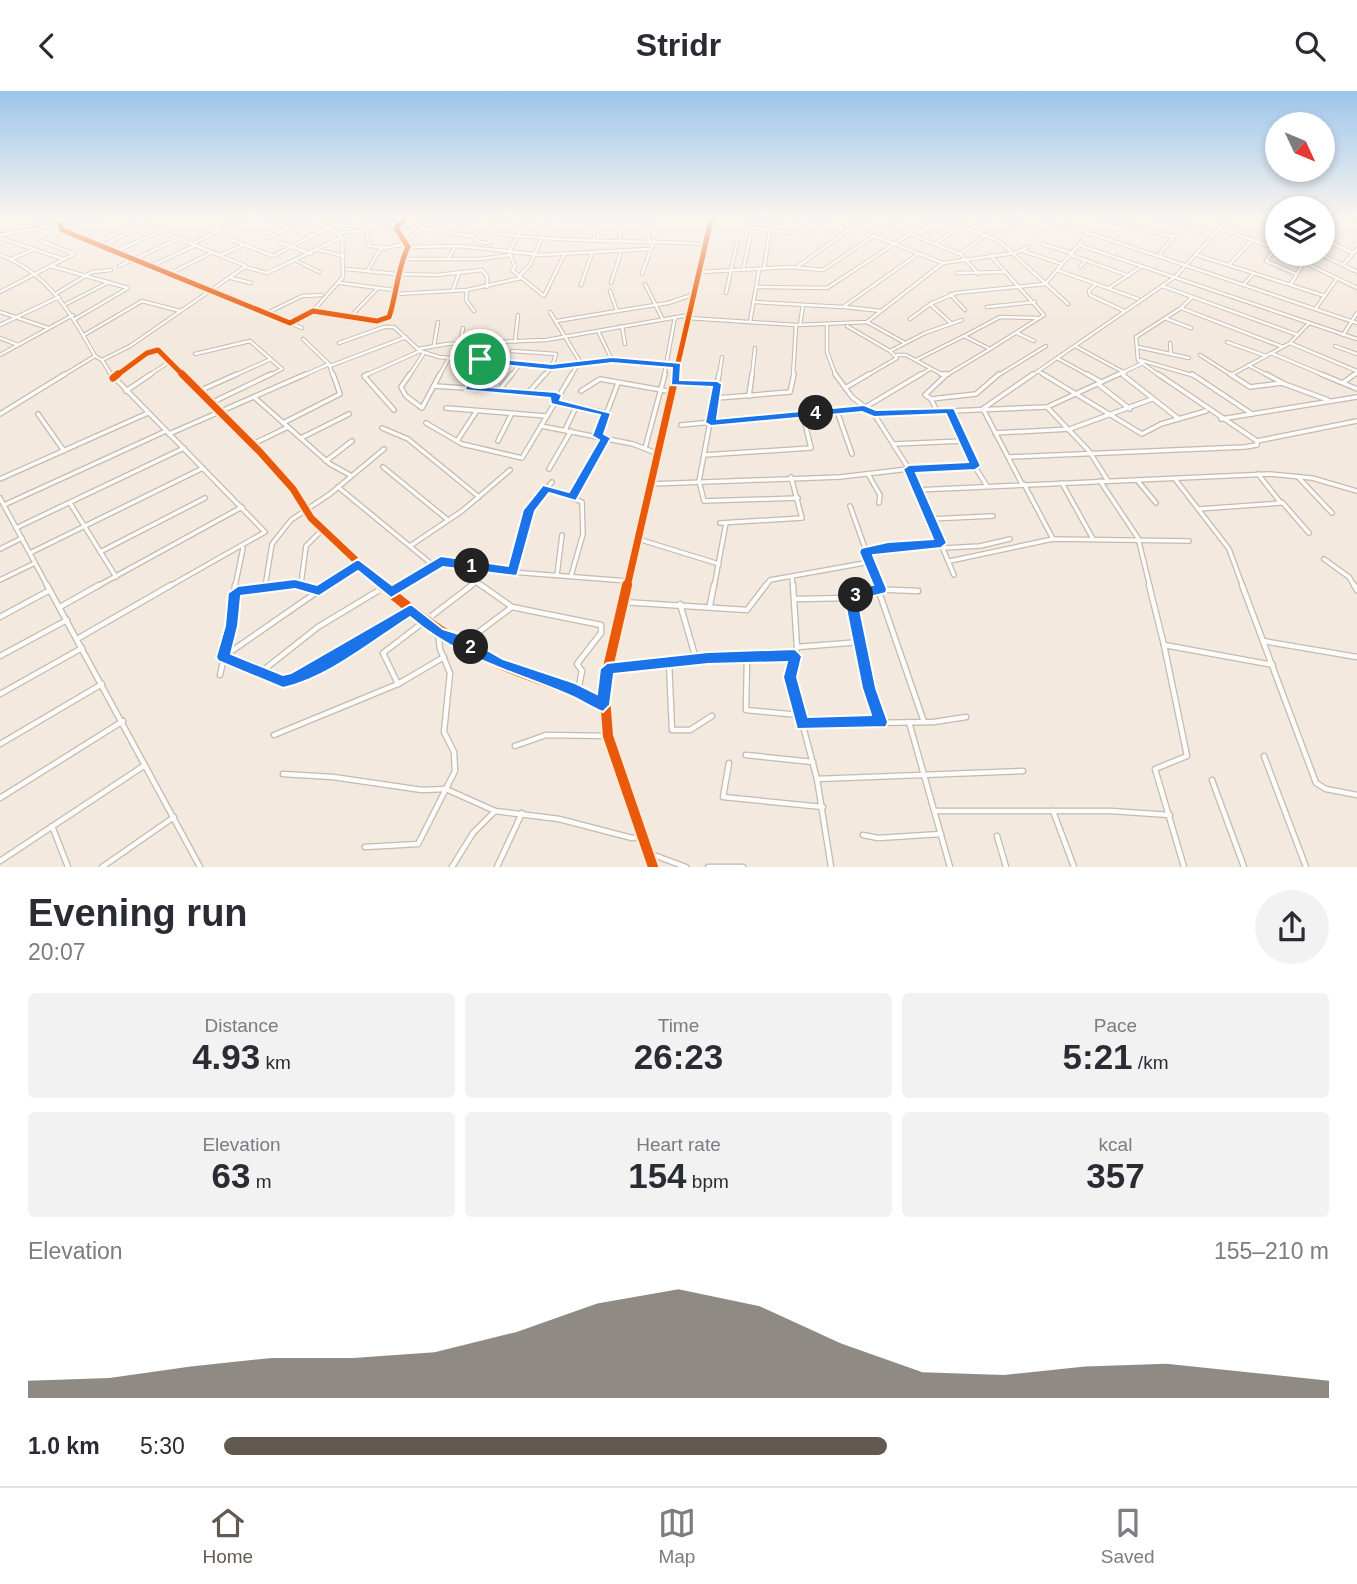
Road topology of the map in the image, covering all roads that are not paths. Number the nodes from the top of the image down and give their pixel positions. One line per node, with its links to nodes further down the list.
1 (27, 252): 55 (street)
2 (41, 252): 56 (street)
3 (72, 252): 56 (street)
4 (119, 252): 57 (street)
5 (149, 252): 57 (street)
6 (180, 252): 70 (street)
7 (213, 252): 50 (street); 94 (street)
8 (227, 252): 50 (street)
9 (264, 252): 10 (street)
10 (281, 252)
11 (306, 252): 44 (street)
12 (314, 252): 44 (street)
13 (327, 252): 54 (street)
14 (342, 252): 54 (street)
15 (379, 252): 83 (street)
16 (405, 252): 58 (street)
17 (452, 252): 59 (street)
18 (503, 252): 39 (street)
19 (615, 252): 41 (street)
20 (621, 252): 109 (street)
21 (649, 252): 96 (street)
22 (704, 252): 88 (street)
23 (735, 252): 86 (street)
24 (746, 252): 84 (street)
25 (767, 252): 81 (street)
26 (817, 252): 77 (street)
27 (850, 252): 77 (street)
28 (884, 252): 119 (street)
29 (913, 252): 46 (street)
30 (955, 252): 47 (street)
31 (962, 252): 47 (street)
32 (1025, 252): 65 (street)
33 (1067, 252): 48 (street)
34 (1101, 252): 71 (street)
35 (1147, 252): 52 (street)
36 (1163, 252): 52 (street)
37 (1198, 252): 53 (street)
38 (1241, 252): 66 (street)
39 (509, 253): 45 (street); 59 (street); 102 (street)
40 (565, 253): 41 (street); 45 (street); 102 (street)
41 (592, 253): 114 (street)
42 (1015, 253): 51 (street); 110 (street)
43 (1353, 253): 67 (street)
44 (311, 254): 62 (street)
45 (536, 254): 102 (street)
46 (918, 254): 64 (street); 144 (street)
47 (960, 254): 60 (street)
48 (1072, 254): 61 (street); 65 (street)
49 (0, 255): 55 (street)
50 (221, 255): 76 (street)
51 (990, 255): 60 (street); 89 (street)
52 (1161, 255): 72 (street)
53 (1196, 255): 66 (street); 72 (street)
54 (342, 256): 79 (street)
55 (10, 259): 99 (street)
56 (64, 259): 68 (street)
57 (134, 259): 69 (street); 70 (street)
58 (404, 259): 59 (street); 95 (street)
59 (448, 259)
60 (968, 259): 64 (street); 97 (street)
61 (1086, 260): 78 (street); 101 (street)
62 (297, 261): 76 (street); 87 (street)
63 (1335, 261): 67 (street)
64 (943, 264): 153 (street)
65 (1063, 264): 85 (street)
66 (1229, 265): 93 (street)
67 (1343, 265): 90 (street)
68 (51, 266): 99 (street); 100 (street)
69 (119, 266)
70 (152, 266): 94 (street)
71 (1142, 266): 101 (street); 103 (street)
72 (1188, 266): 103 (street); 113 (street)
73 (1278, 266): 98 (street)
74 (1301, 266): 98 (street)
75 (1311, 266): 105 (street)
76 (245, 267): 104 (street)
77 (797, 267): 81 (street)
78 (1080, 267)
79 (346, 268): 83 (street); 108 (street)
80 (758, 269): 81 (street); 84 (street); 119 (street)
81 (764, 269)
82 (111, 270): 100 (street)
83 (368, 270): 95 (street)
84 (743, 270): 86 (street)
85 (1057, 270): 110 (street); 112 (street)
86 (732, 271): 88 (street); 129 (street)
87 (319, 272)
88 (700, 272): 134 (street)
89 (1006, 272): 97 (street); 116 (street)
90 (1357, 272)
91 (459, 273): 95 (street); 118 (street); 124 (street)
92 (957, 273): 97 (street)
93 (1254, 273): 113 (street); 115 (street)
94 (169, 274): 127 (street)
95 (396, 274): 128 (street)
96 (642, 274)
97 (979, 274)
98 (1296, 274): 115 (street)
99 (33, 276): 126 (street); 131 (street)
100 (85, 276): 106 (street); 131 (street)
101 (1129, 276): 121 (street)
102 (520, 277): 118 (street)
103 (1175, 277): 117 (street); 177 (street)
104 (231, 278): 107 (street); 127 (street)
105 (1336, 280): 122 (street); 133 (street)
106 (109, 282): 139 (street); 161 (street)
107 (251, 283)
108 (339, 283): 120 (street); 132 (street)
109 (611, 283)
110 (1044, 283): 116 (street); 140 (street)
111 (645, 284): 143 (street)
112 (1096, 284): 121 (street); 154 (street)
113 (1244, 284): 147 (street)
114 (581, 285)
115 (1291, 285): 133 (street)
116 (1018, 286): 130 (street); 138 (street)
117 (1162, 286): 135 (street); 136 (street)
118 (487, 287): 123 (street)
119 (757, 287): 137 (street)
120 (378, 288): 128 (street); 162 (street)
121 (1107, 288): 136 (street)
122 (1357, 288)
123 (467, 289): 124 (street); 151 (street)
124 (453, 291): 128 (street)
125 (610, 291): 152 (street)
126 (0, 292)
127 (210, 292): 149 (street); 157 (street)
128 (395, 292): 162 (street)
129 (726, 293)
130 (950, 294): 142 (street); 148 (street)
131 (58, 295): 139 (street); 160 (street)
132 (323, 295): 150 (street); 157 (street)
133 (1325, 296): 147 (street)
134 (695, 297): 143 (street); 164 (street)
135 (1192, 297): 146 (street); 191 (street)
136 (1139, 300): 154 (street)
137 (755, 302): 141 (street); 173 (street)
138 (1035, 302): 145 (street); 166 (street)
139 (66, 304): 161 (street)
140 (1068, 304)
141 (803, 305): 144 (street); 180 (street)
142 (929, 305): 167 (street); 176 (street)
143 (654, 306): 152 (street); 165 (street)
144 (843, 307): 153 (street)
145 (987, 307)
146 (1181, 308): 168 (street); 214 (street)
147 (1316, 308): 170 (street)
148 (965, 310)
149 (180, 311): 190 (street); 235 (street)
150 (313, 311): 162 (street); 175 (street)
151 (474, 311)
152 (617, 311): 172 (street)
153 (881, 311): 174 (street)
154 (1124, 311): 211 (street)
155 (0, 312): 160 (street)
156 (550, 312): 172 (street)
157 (267, 313): 175 (street)
158 (1357, 313): 170 (street)
159 (518, 315): 200 (street)
160 (15, 317): 179 (street); 187 (street)
161 (74, 317): 187 (street); 190 (street)
162 (349, 317)
163 (675, 317): 164 (street); 165 (street); 242 (street)
164 (689, 317): 173 (street); 243 (street)
165 (662, 318): 183 (street)
166 (1040, 318): 189 (street); 193 (street)
167 (910, 319)
168 (1166, 319): 186 (street); 213 (street)
169 (961, 320): 176 (street)
170 (1351, 320): 178 (street); 192 (street)
171 (438, 322): 209 (street)
172 (556, 322): 195 (street)
173 (750, 322): 180 (street)
174 (867, 322): 182 (street); 202 (street)
175 (290, 323): 184 (street)
176 (951, 323): 202 (street)
177 (1308, 323): 191 (street); 192 (street)
178 (1357, 323)
179 (0, 325)
180 (798, 325): 181 (street); 273 (street)
181 (827, 325): 182 (street); 262 (street)
182 (845, 325): 219 (street)
183 (622, 326): 188 (street); 206 (street)
184 (302, 328)
185 (463, 328): 205 (street)
186 (1191, 328)
187 (48, 329): 208 (street)
188 (597, 330): 195 (street); 236 (street)
189 (1017, 333): 199 (street); 216 (street)
190 (84, 335): 227 (street)
191 (1298, 335): 203 (street)
192 (1343, 335): 198 (street)
193 (964, 336): 216 (street); 237 (street)
194 (406, 337): 204 (street); 217 (street); 241 (street)
195 (568, 337): 200 (street); 245 (street)
196 (0, 338): 208 (street)
197 (303, 339): 241 (street)
198 (1357, 339)
199 (1034, 341)
200 (515, 342): 205 (street)
201 (1227, 342): 228 (street)
202 (905, 343): 219 (street)
203 (1290, 343): 214 (street); 249 (street)
204 (339, 344)
205 (459, 344): 209 (street)
206 (625, 344)
207 (1170, 344): 222 (street)
208 (18, 345): 223 (street)
209 (434, 345): 217 (street)
210 (1046, 346): 277 (street)
211 (1075, 346): 231 (street); 250 (street)
212 (1335, 346): 226 (street)
213 (1138, 347): 222 (street); 239 (street)
214 (1283, 347): 220 (street)
215 (755, 348): 273 (street)
216 (990, 349): 252 (street)
217 (421, 351): 230 (street); 260 (street); 290 (street)
218 (512, 351): 246 (street)
219 (890, 351): 224 (street)
220 (1271, 353): 228 (street); 258 (street)
221 (195, 354): 233 (street)
222 (1171, 354): 232 (street)
223 (0, 355)
224 (897, 355): 237 (street); 262 (street)
225 (1200, 355): 251 (street)
226 (1357, 355)
227 (95, 356): 235 (street); 287 (street)
228 (1266, 356): 244 (street)
229 (722, 357): 259 (street)
230 (449, 358): 234 (street); 260 (street)
231 (1057, 358): 248 (street); 256 (street)
232 (1189, 358)
233 (271, 359): 267 (street); 281 (street)
234 (480, 359): 240 (street); 261 (street)
235 (102, 360): 253 (street)
236 (612, 360): 242 (street); 245 (street)
237 (916, 360): 247 (street)
238 (169, 362): 253 (street); 266 (street); 267 (street)
239 (1140, 362): 250 (street); 291 (street); 304 (street)
240 (521, 363): 246 (street); 264 (street)
241 (330, 365): 274 (street); 311 (street)
242 (667, 365): 243 (street); 265 (street)
243 (678, 365): 255 (street)
244 (1248, 365): 251 (street); 257 (street)
245 (579, 366): 246 (street); 272 (street)
246 (552, 367): 269 (street)
247 (930, 369): 252 (street); 286 (street)
248 (1038, 371): 271 (street); 288 (street)
249 (1357, 372): 258 (street)
250 (1124, 374): 256 (street); 278 (street)
251 (1231, 375): 257 (street)
252 (945, 376): 277 (street)
253 (113, 378): 266 (street)
254 (618, 383): 265 (street); 268 (street); 299 (street)
255 (674, 383): 259 (street); 270 (street)
256 (1100, 383): 271 (street); 289 (street)
257 (1282, 383): 279 (street)
258 (1343, 383): 263 (street)
259 (717, 384): 276 (street)
260 (435, 386): 261 (street)
261 (468, 388): 264 (street)
262 (845, 388): 286 (street)
263 (1357, 389)
264 (499, 390): 269 (street)
265 (659, 390): 270 (street); 335 (street)
266 (126, 391): 296 (street)
267 (199, 391): 281 (street)
268 (581, 391)
269 (529, 392): 272 (street)
270 (673, 392): 337 (street)
271 (1078, 394): 284 (street); 307 (street)
272 (556, 395): 280 (street)
273 (748, 396): 276 (street)
274 (254, 397): 297 (street); 311 (street)
275 (1357, 397): 279 (street)
276 (717, 398): 313 (street)
277 (931, 399): 293 (street)
278 (1152, 399): 289 (street); 308 (street)
279 (1328, 400): 304 (street)
280 (554, 402): 283 (street); 306 (street)
281 (211, 403): 297 (street)
282 (0, 405): 287 (street)
283 (576, 407): 299 (street); 319 (street)
284 (1047, 407): 288 (street); 318 (street)
285 (446, 408): 295 (street)
286 (864, 408): 292 (street); 303 (street)
287 (9, 409): 300 (street)
288 (982, 409): 294 (street); 322 (street)
289 (1130, 409): 307 (street)
290 (394, 410)
291 (1208, 410): 308 (street); 309 (street)
292 (837, 411): 305 (street); 338 (street)
293 (937, 411): 294 (street); 303 (street)
294 (950, 411): 329 (street)
295 (476, 412): 298 (street); 327 (street)
296 (148, 413): 321 (street); 336 (street)
297 (220, 413): 321 (street); 331 (street)
298 (512, 413): 306 (street); 328 (street)
299 (606, 413): 323 (street)
300 (0, 414)
301 (38, 414): 336 (street)
302 (349, 414): 324 (street)
303 (874, 414): 332 (street)
304 (1252, 414): 309 (street)
305 (803, 415): 313 (street); 339 (street)
306 (546, 416): 315 (street)
307 (1108, 417): 308 (street); 318 (street)
308 (1179, 419)
309 (1221, 419): 330 (street)
310 (1357, 421): 330 (street)
311 (284, 423): 316 (street)
312 (426, 423): 327 (street)
313 (711, 423): 314 (street); 339 (street)
314 (681, 425)
315 (541, 426): 319 (street); 327 (street)
316 (288, 427): 324 (street); 331 (street)
317 (382, 428): 369 (street)
318 (1070, 429): 322 (street); 340 (street)
319 (565, 430): 320 (street)
320 (571, 431): 323 (street); 346 (street)
321 (167, 432): 333 (street); 378 (street)
322 (995, 433): 341 (street)
323 (598, 436): 325 (street)
324 (301, 438): 342 (street)
325 (605, 438): 335 (street); 372 (street)
326 (352, 441): 342 (street)
327 (457, 441)
328 (498, 441)
329 (963, 441): 332 (street); 343 (street)
330 (1257, 441): 340 (street)
331 (253, 444): 381 (street)
332 (894, 444): 347 (street)
333 (184, 448): 345 (street); 375 (street)
334 (384, 449): 351 (street)
335 (645, 449): 337 (street)
336 (64, 451): 354 (street)
337 (656, 453): 362 (street)
338 (852, 454)
339 (704, 455): 357 (street)
340 (1091, 456): 341 (street); 359 (street)
341 (1009, 457): 363 (street)
342 (326, 461): 351 (street)
343 (975, 466): 347 (street); 364 (street)
344 (383, 467): 386 (street)
345 (203, 468): 380 (street); 387 (street)
346 (550, 469)
347 (909, 469): 349 (street); 367 (street)
348 (510, 470): 369 (street)
349 (868, 474): 353 (street); 376 (street)
350 (1258, 474): 352 (street); 355 (street); 374 (street)
351 (350, 475): 365 (street)
352 (1296, 476): 368 (street); 383 (street)
353 (791, 477): 357 (street); 373 (street)
354 (0, 479)
355 (1175, 479): 356 (street); 382 (street)
356 (1137, 480): 359 (street); 377 (street)
357 (699, 481): 362 (street); 373 (street)
358 (1100, 481): 359 (street); 361 (street); 398 (street)
359 (1108, 481)
360 (552, 482): 366 (street)
361 (1062, 483): 363 (street); 396 (street)
362 (650, 484): 393 (street)
363 (1023, 484): 364 (street); 395 (street)
364 (986, 486): 367 (street)
365 (338, 487): 381 (street); 400 (street)
366 (547, 488): 372 (street); 414 (street)
367 (916, 490): 385 (street)
368 (1357, 491)
369 (479, 497): 386 (street)
370 (0, 498): 378 (street)
371 (205, 498): 403 (street)
372 (572, 498): 417 (street)
373 (798, 498): 411 (street)
374 (1282, 502): 382 (street); 390 (street)
375 (70, 503): 387 (street); 388 (street)
376 (879, 503)
377 (1156, 503)
378 (4, 505): 388 (street)
379 (850, 506): 404 (street)
380 (242, 507): 399 (street); 418 (street)
381 (305, 509): 389 (street); 425 (street)
382 (1199, 509): 446 (street)
383 (1332, 513)
384 (993, 516): 385 (street)
385 (930, 519): 401 (street)
386 (447, 520): 400 (street)
387 (84, 526): 403 (street); 405 (street)
388 (16, 528): 392 (street)
389 (324, 529): 410 (street); 423 (street)
390 (1309, 533)
391 (562, 534): 415 (street)
392 (22, 538): 402 (street); 405 (street)
393 (638, 539): 411 (street); 421 (street)
394 (1010, 539): 401 (street)
395 (1053, 539): 396 (street); 407 (street)
396 (1093, 539): 398 (street)
397 (1189, 541): 398 (street)
398 (1139, 543): 449 (street)
399 (244, 546): 432 (street); 445 (street)
400 (410, 546): 412 (street)
401 (942, 546): 404 (street); 407 (street)
402 (0, 548)
403 (100, 552): 418 (street)
404 (866, 552): 408 (street)
405 (30, 553): 409 (street)
406 (1324, 559): 428 (street)
407 (950, 561): 416 (street)
408 (870, 562): 419 (street); 426 (street)
409 (35, 563): 420 (street); 427 (street)
410 (358, 564): 424 (street); 429 (street)
411 (719, 564): 437 (street)
412 (434, 566): 413 (street); 431 (street)
413 (487, 570): 414 (street); 422 (street)
414 (513, 572): 415 (street)
415 (557, 575): 417 (street)
416 (954, 575)
417 (571, 576): 421 (street)
418 (116, 577): 438 (street)
419 (792, 578): 434 (street); 437 (street)
420 (0, 580)
421 (628, 580): 435 (street)
422 (476, 582): 439 (street); 443 (street)
423 (300, 585): 425 (street); 429 (street)
424 (386, 586): 431 (street); 462 (street)
425 (265, 587): 432 (street)
426 (880, 589): 430 (street); 433 (street); 475 (street)
427 (50, 590): 438 (street); 441 (street)
428 (1357, 590)
429 (319, 591): 454 (street)
430 (918, 591)
431 (391, 592): 440 (street)
432 (235, 593): 454 (street)
433 (851, 598): 434 (street); 447 (street)
434 (795, 599): 450 (street)
435 (623, 602): 436 (street); 461 (street)
436 (680, 604): 437 (street); 458 (street)
437 (710, 605)
438 (60, 607): 442 (street)
439 (512, 607): 448 (street); 466 (street)
440 (411, 610): 443 (street); 462 (street)
441 (0, 617)
442 (67, 620): 445 (street); 452 (street)
443 (424, 621): 444 (street); 465 (street)
444 (438, 633): 448 (street); 455 (street)
445 (78, 639): 451 (street)
446 (1263, 641): 456 (street); 460 (street)
447 (861, 642): 450 (street); 473 (street)
448 (464, 643): 466 (street)
449 (1164, 645): 460 (street); 499 (street)
450 (797, 647): 453 (street)
451 (82, 648): 464 (street); 467 (street)
452 (0, 656)
453 (795, 656): 457 (street); 469 (street)
454 (223, 657): 462 (street); 463 (street)
455 (444, 657): 465 (street); 491 (street)
456 (1357, 657)
457 (747, 658): 458 (street); 469 (street)
458 (695, 659): 459 (street)
459 (669, 662): 461 (street); 470 (street)
460 (1273, 665): 492 (street)
461 (607, 669): 468 (street)
462 (261, 672)
463 (220, 675)
464 (102, 684): 472 (street); 479 (street)
465 (398, 684): 477 (street)
466 (578, 691): 468 (street)
467 (0, 694)
468 (603, 705): 478 (street)
469 (799, 715): 476 (street)
470 (712, 716)
471 (966, 717): 475 (street)
472 (123, 721): 485 (street); 493 (street)
473 (881, 722): 474 (street); 476 (street)
474 (909, 722): 475 (street); 488 (street)
475 (924, 722)
476 (802, 724): 484 (street)
477 (274, 735)
478 (608, 736): 480 (street); 504 (street)
479 (0, 744)
480 (515, 746)
481 (746, 755): 484 (street)
482 (1264, 756): 524 (street)
483 (729, 762): 494 (street)
484 (813, 762): 489 (street)
485 (145, 765): 500 (street); 501 (street)
486 (1023, 771): 488 (street)
487 (283, 774): 491 (street)
488 (926, 775): 489 (street); 496 (street)
489 (817, 779): 494 (street)
490 (1212, 780): 523 (street)
491 (446, 789): 495 (street); 506 (street)
492 (1357, 795)
493 (0, 798)
494 (823, 807): 518 (street)
495 (495, 811): 498 (street); 512 (street)
496 (935, 811): 497 (street); 502 (street)
497 (1053, 811): 499 (street); 521 (street)
498 (522, 813): 504 (street); 513 (street)
499 (1170, 815): 522 (street)
500 (174, 817): 510 (street); 511 (street)
501 (52, 826): 508 (street); 509 (street)
502 (941, 834): 503 (street); 519 (street)
503 (863, 835)
504 (645, 836): 507 (street)
505 (997, 836): 520 (street)
506 (365, 847)
507 (651, 854): 514 (street); 515 (street)
508 (0, 861)
509 (68, 866)
510 (102, 866)
511 (200, 866)
512 (453, 866)
513 (497, 866)
514 (653, 866)
515 (686, 866)
516 (708, 866): 517 (street)
517 (743, 866)
518 (831, 866)
519 (950, 866)
520 (1006, 866)
521 (1074, 866)
522 (1184, 866)
523 (1244, 866)
524 (1306, 866)

